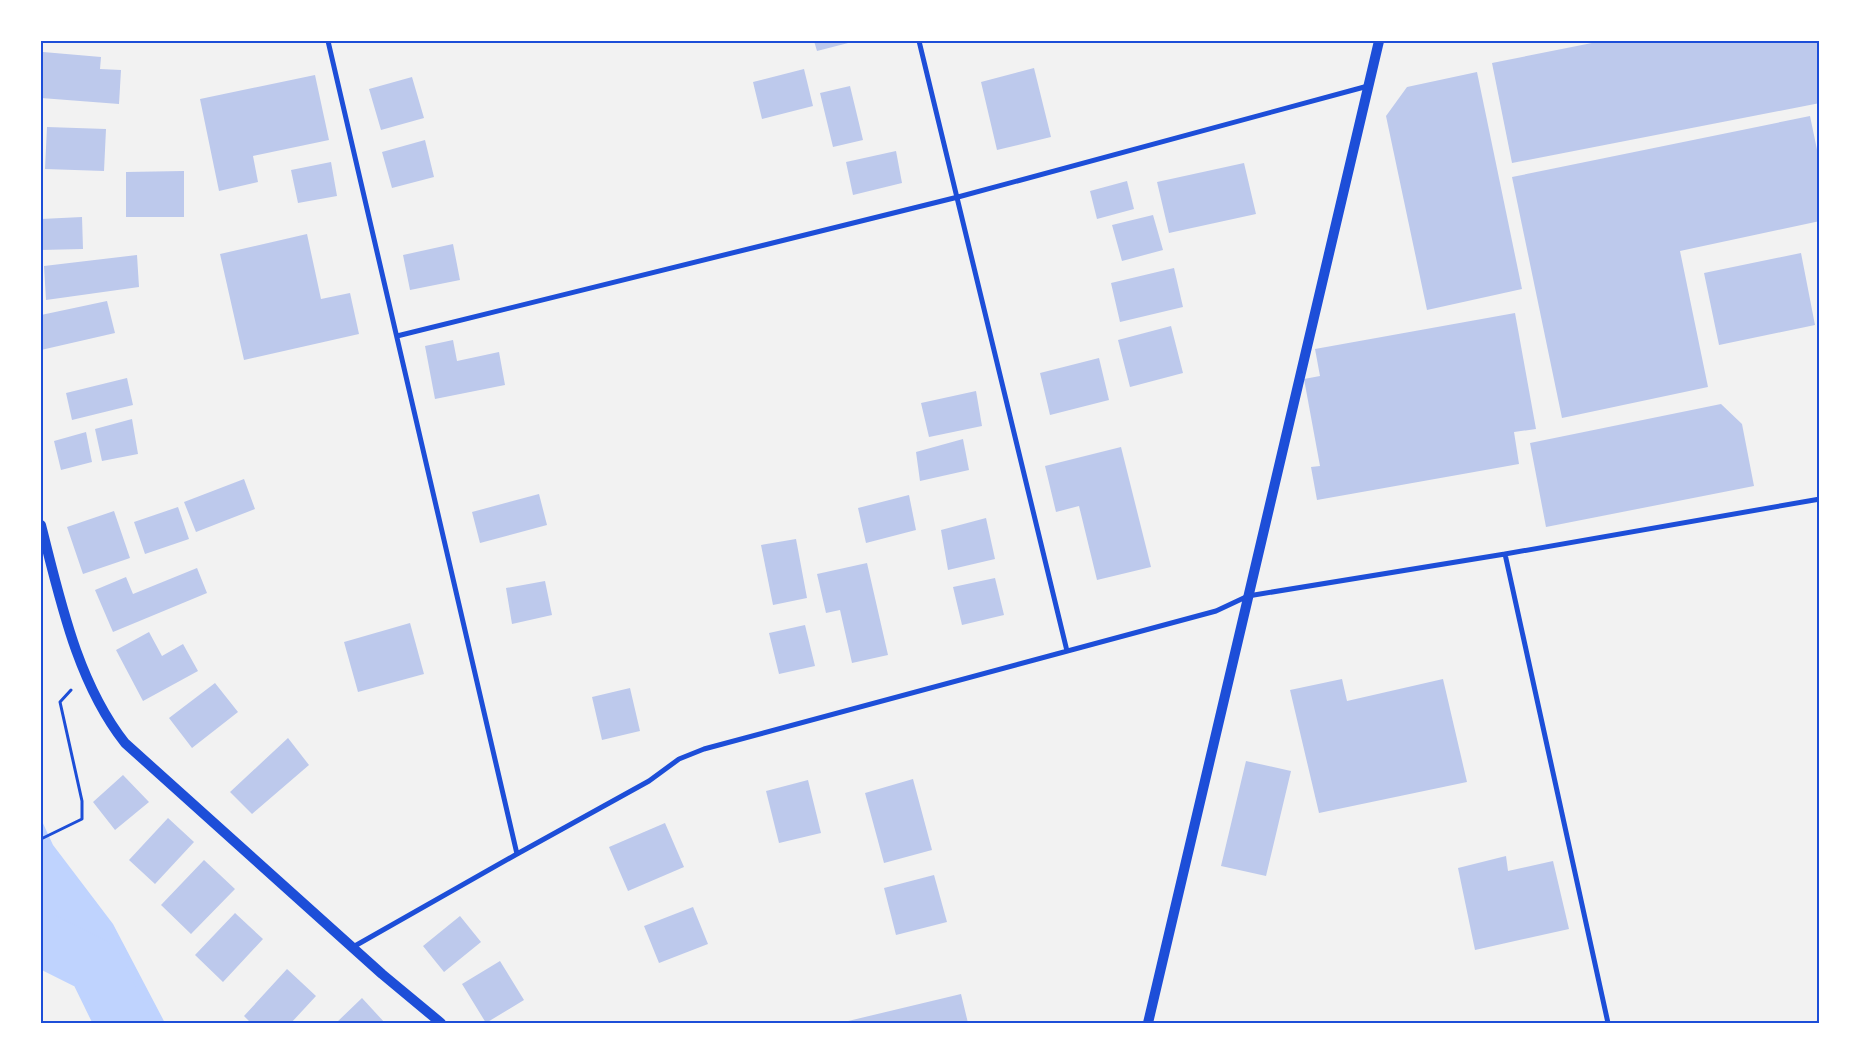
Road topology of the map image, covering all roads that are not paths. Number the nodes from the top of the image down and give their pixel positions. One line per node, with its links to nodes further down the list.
1 (328, 41): 6 (street)
2 (919, 41): 5 (street)
3 (1379, 41): 4 (main road)
4 (1368, 86): 5 (street); 10 (main road)
5 (958, 197): 6 (street); 11 (street)
6 (397, 336): 12 (street)
7 (1820, 499): 9 (street)
8 (41, 525): 13 (main road)
9 (1505, 554): 10 (street); 16 (street)
10 (1248, 596): 11 (street); 15 (main road)
11 (1068, 651): 12 (street)
12 (517, 854): 13 (street)
13 (353, 948): 14 (main road)
14 (441, 1023)
15 (1148, 1023)
16 (1608, 1023)

